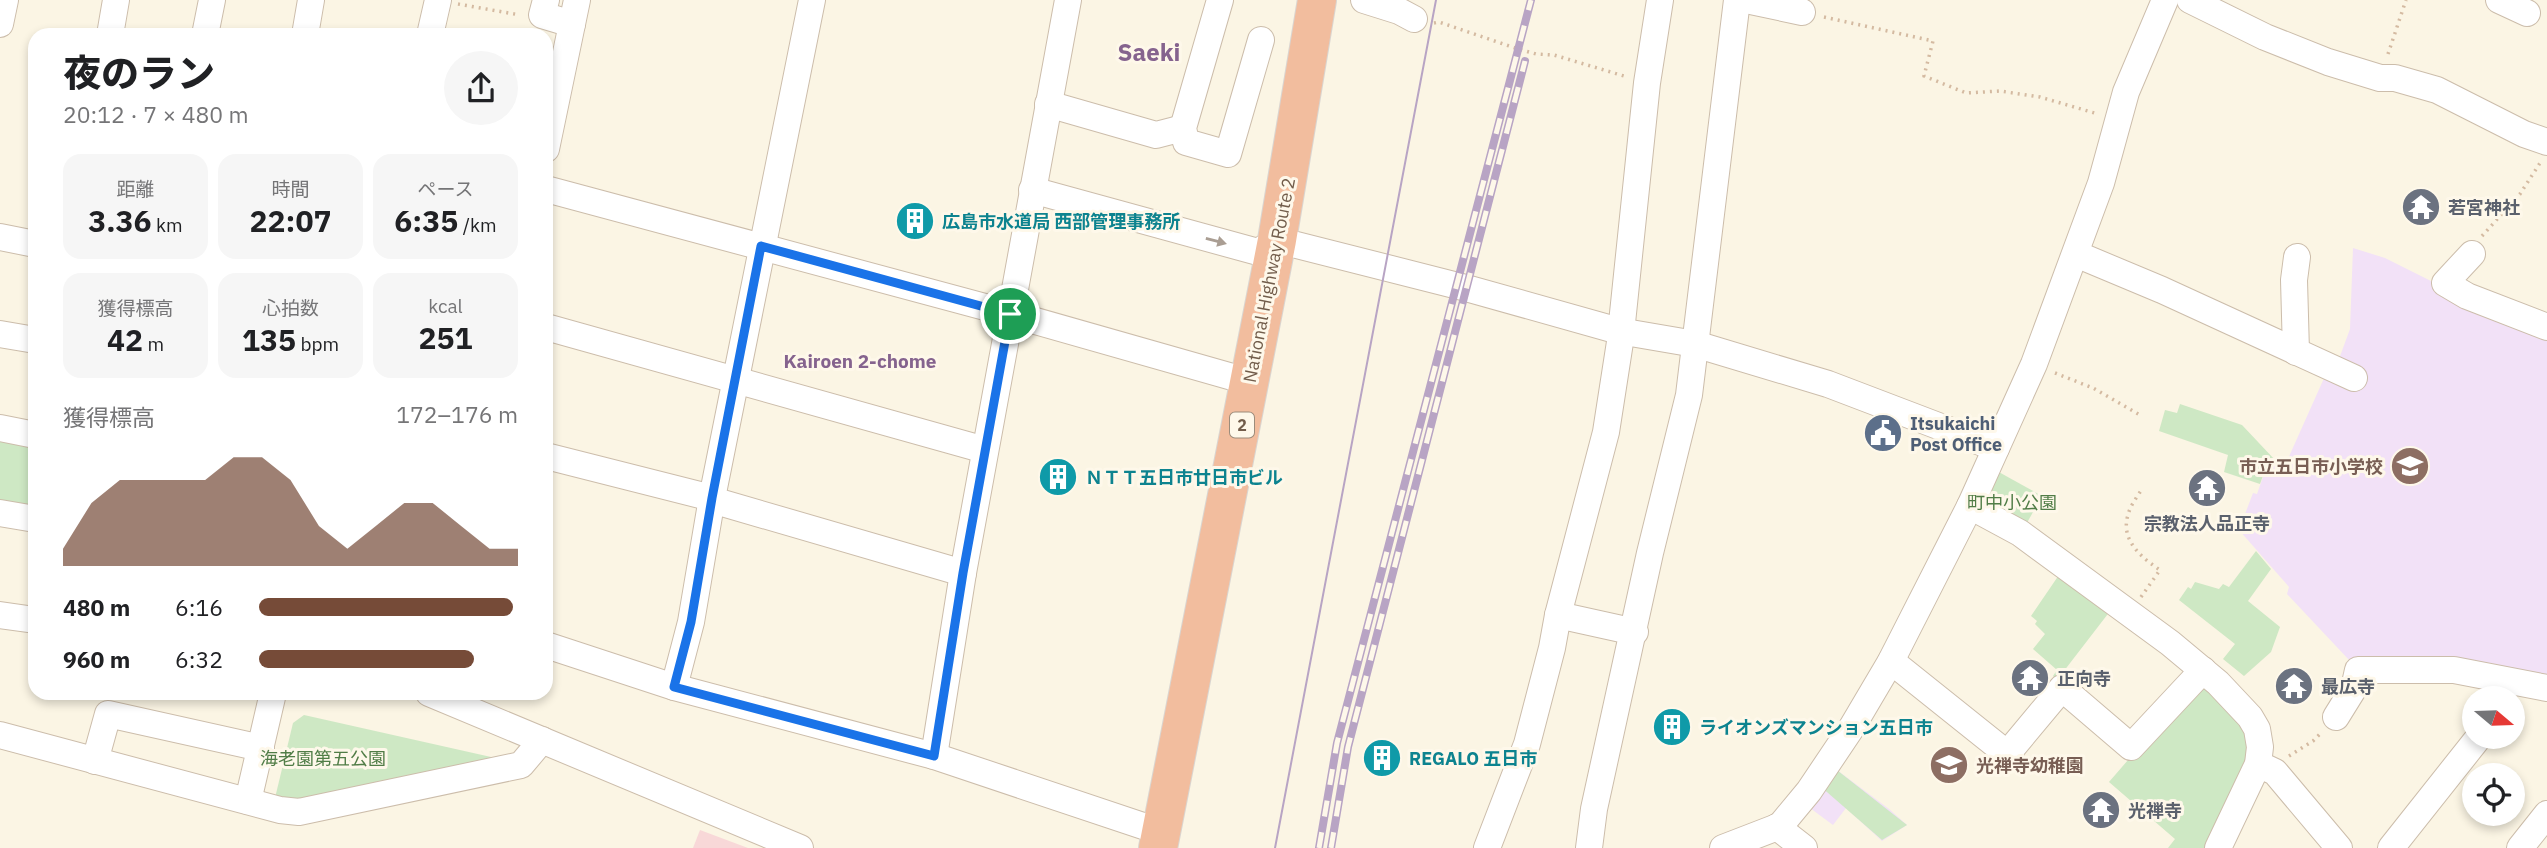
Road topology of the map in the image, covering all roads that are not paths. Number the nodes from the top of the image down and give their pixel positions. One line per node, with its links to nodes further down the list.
1 (5, 0): 22 (street)
2 (116, 0): 23 (street)
3 (212, 0): 24 (street)
4 (311, 0): 25 (street)
5 (546, 0): 18 (street)
6 (812, 0): 37 (street)
7 (1068, 0): 28 (street)
8 (1220, 0): 30 (street)
9 (1317, 0): 35 (highway, National Highway Route 2 / 2)
10 (1364, 0): 21 (street)
11 (1660, 0): 44 (street)
12 (1737, 0): 47 (street)
13 (1746, 0): 19 (street)
14 (2165, 0): 39 (street)
15 (2190, 0): 31 (street)
16 (2499, 0): 20 (street)
17 (445, 2): 26 (street)
18 (575, 12): 29 (street)
19 (1802, 12)
20 (2527, 13)
21 (1414, 19)
22 (0, 24)
23 (111, 28)
24 (206, 28)
25 (305, 28)
26 (433, 28)
27 (1261, 40): 30 (street)
28 (1048, 104): 30 (street); 32 (street)
29 (553, 116)
30 (1183, 128)
31 (2545, 151)
32 (1032, 190): 35 (street, one-way to 35); 41 (street)
33 (553, 191): 37 (street)
34 (0, 237): 36 (street)
35 (1277, 240): 44 (street); 51 (highway, National Highway Route 2 / 2)
36 (28, 243)
37 (761, 246): 41 (street); 50 (street)
38 (2473, 249): 42 (street)
39 (2076, 254): 48 (street); 54 (street)
40 (2297, 257): 48 (street)
41 (1010, 314): 51 (street); 55 (street)
42 (2547, 327)
43 (553, 329): 50 (street)
44 (1619, 331): 47 (street); 63 (street)
45 (0, 334): 46 (street)
46 (28, 339)
47 (1695, 344): 54 (street); 65 (street)
48 (2296, 352): 49 (street)
49 (2354, 378)
50 (736, 381): 55 (street); 57 (street)
51 (1250, 382): 86 (highway, National Highway Route 2 / 2)
52 (0, 428): 53 (street)
53 (28, 434)
54 (1996, 448): 58 (street)
55 (985, 450): 61 (street)
56 (553, 458): 57 (street)
57 (712, 498): 61 (street); 70 (street)
58 (1970, 506): 67 (street); 68 (street)
59 (0, 513): 60 (street)
60 (28, 518)
61 (963, 573): 80 (street)
62 (0, 615): 64 (street)
63 (1558, 615): 65 (street); 88 (street)
64 (28, 619)
65 (1634, 632): 89 (street)
66 (553, 647): 70 (street)
67 (1891, 660): 68 (street); 85 (street)
68 (2203, 670): 82 (street)
69 (2500, 686): 75 (street)
70 (674, 687): 80 (street)
71 (2547, 688): 72 (street)
72 (2525, 690)
73 (271, 700): 78 (street)
74 (446, 700): 77 (street)
75 (2336, 717)
76 (0, 735): 81 (street)
77 (542, 740): 83 (street); 87 (street)
78 (261, 748): 81 (street); 83 (street)
79 (2469, 749): 94 (street)
80 (934, 756): 86 (street)
81 (95, 761): 83 (street)
82 (2258, 764): 92 (street); 93 (street)
83 (248, 802)
84 (2547, 814): 95 (street)
85 (1777, 827): 90 (street); 91 (street)
86 (1160, 840)
87 (800, 848)
88 (1487, 848)
89 (1589, 848)
90 (1723, 848)
91 (1804, 848)
92 (2218, 848)
93 (2339, 848)
94 (2391, 848)
95 (2520, 848)

